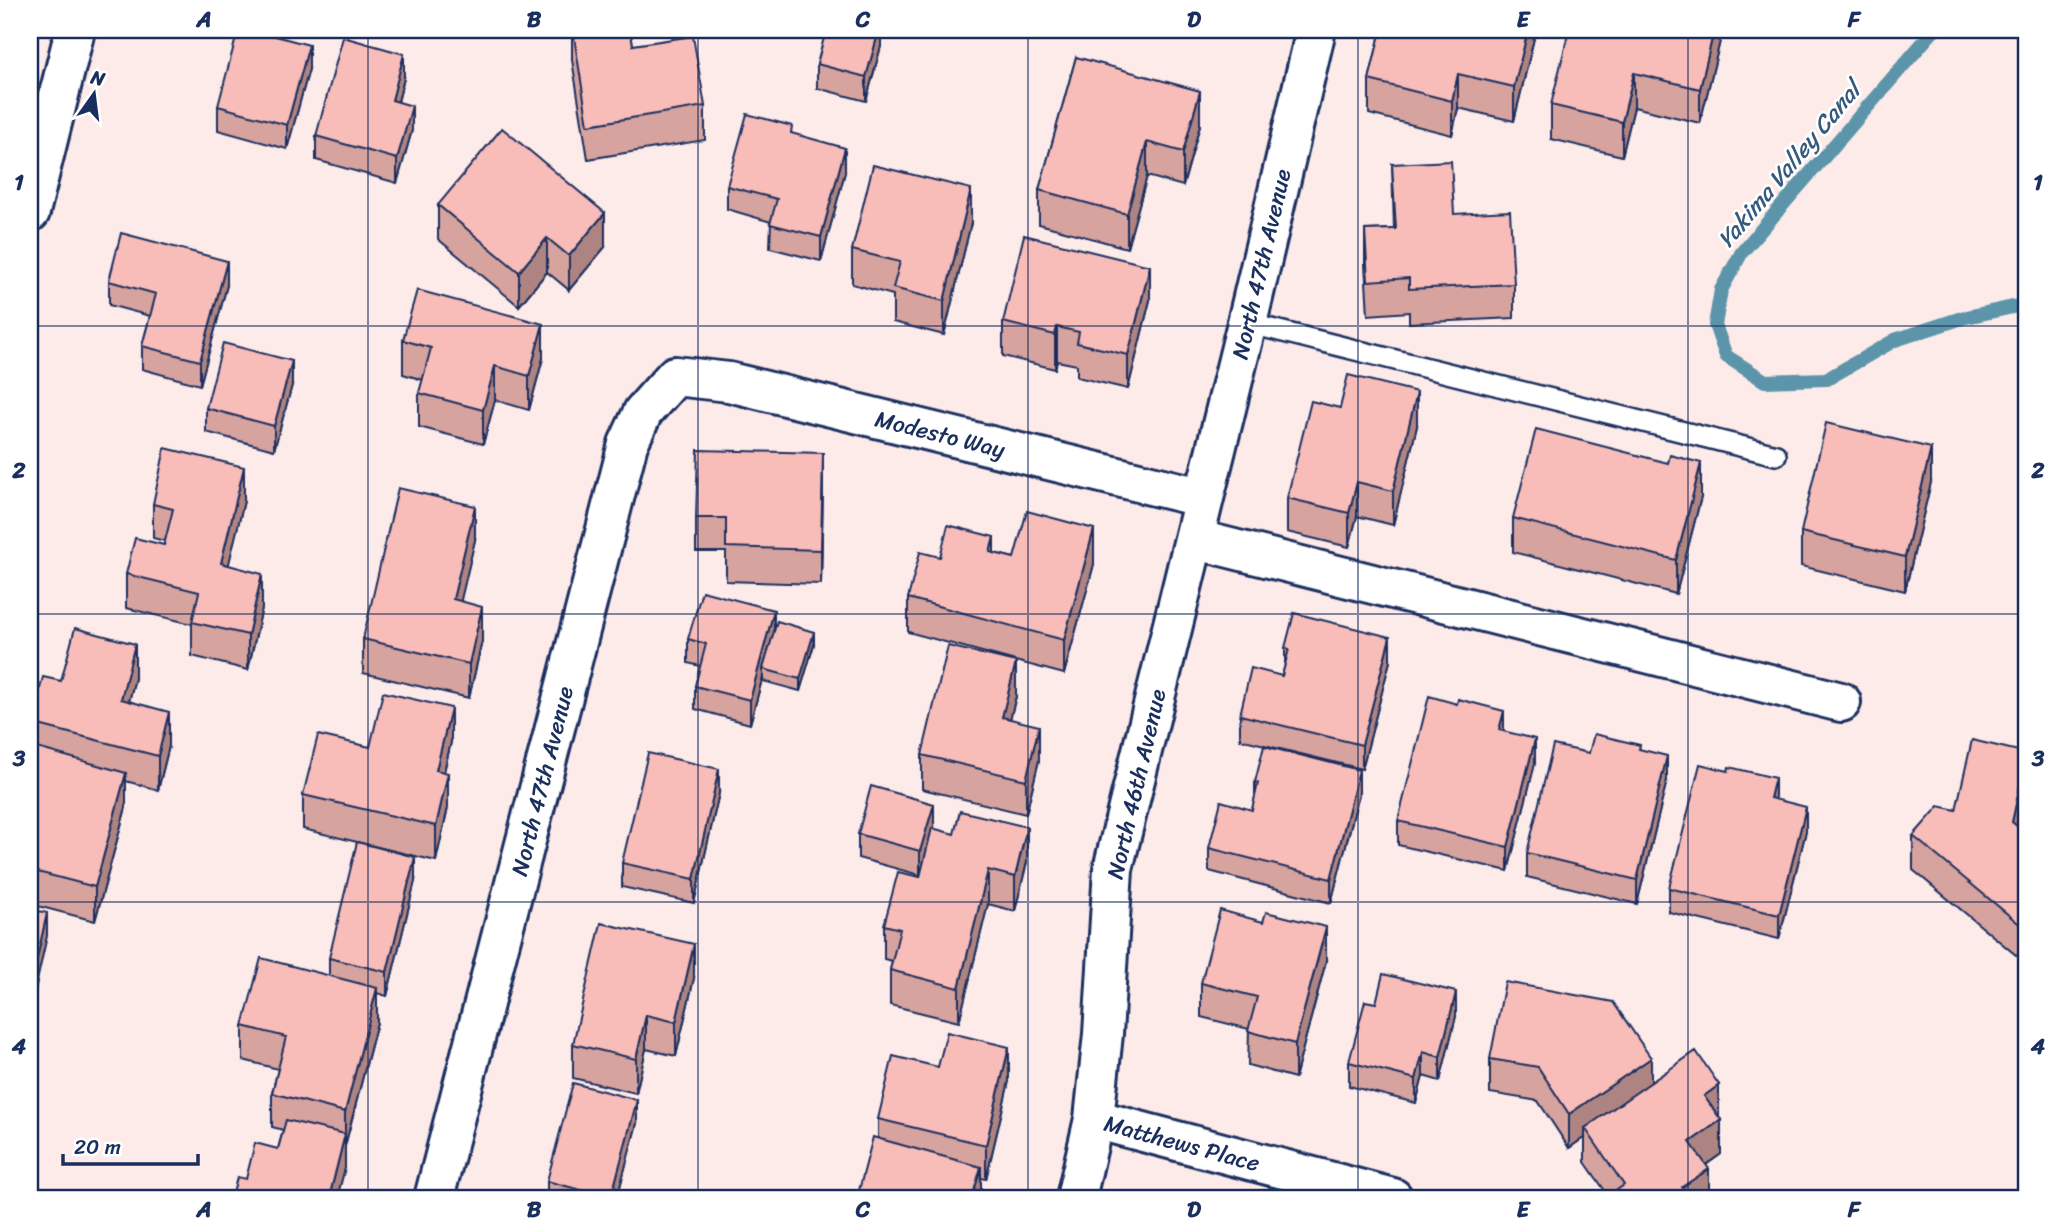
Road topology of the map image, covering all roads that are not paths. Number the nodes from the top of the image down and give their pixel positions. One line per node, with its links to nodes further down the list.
1 (75, 30): 3 (street)
2 (1316, 30): 5 (street, North 47th Avenue)
3 (40, 125): 4 (street)
4 (30, 212)
5 (1247, 323): 7 (lane); 8 (street, North 47th Avenue)
6 (675, 376): 8 (street, Modesto Way); 12 (street, North 47th Avenue)
7 (1776, 455)
8 (1204, 498): 9 (street, North 46th Avenue)
9 (1194, 539): 10 (street); 11 (street, North 46th Avenue)
10 (1841, 702)
11 (1094, 1119): 13 (street, North 46th Avenue); 14 (street, Matthews Place)
12 (434, 1198)
13 (1076, 1198)
14 (1393, 1198)

